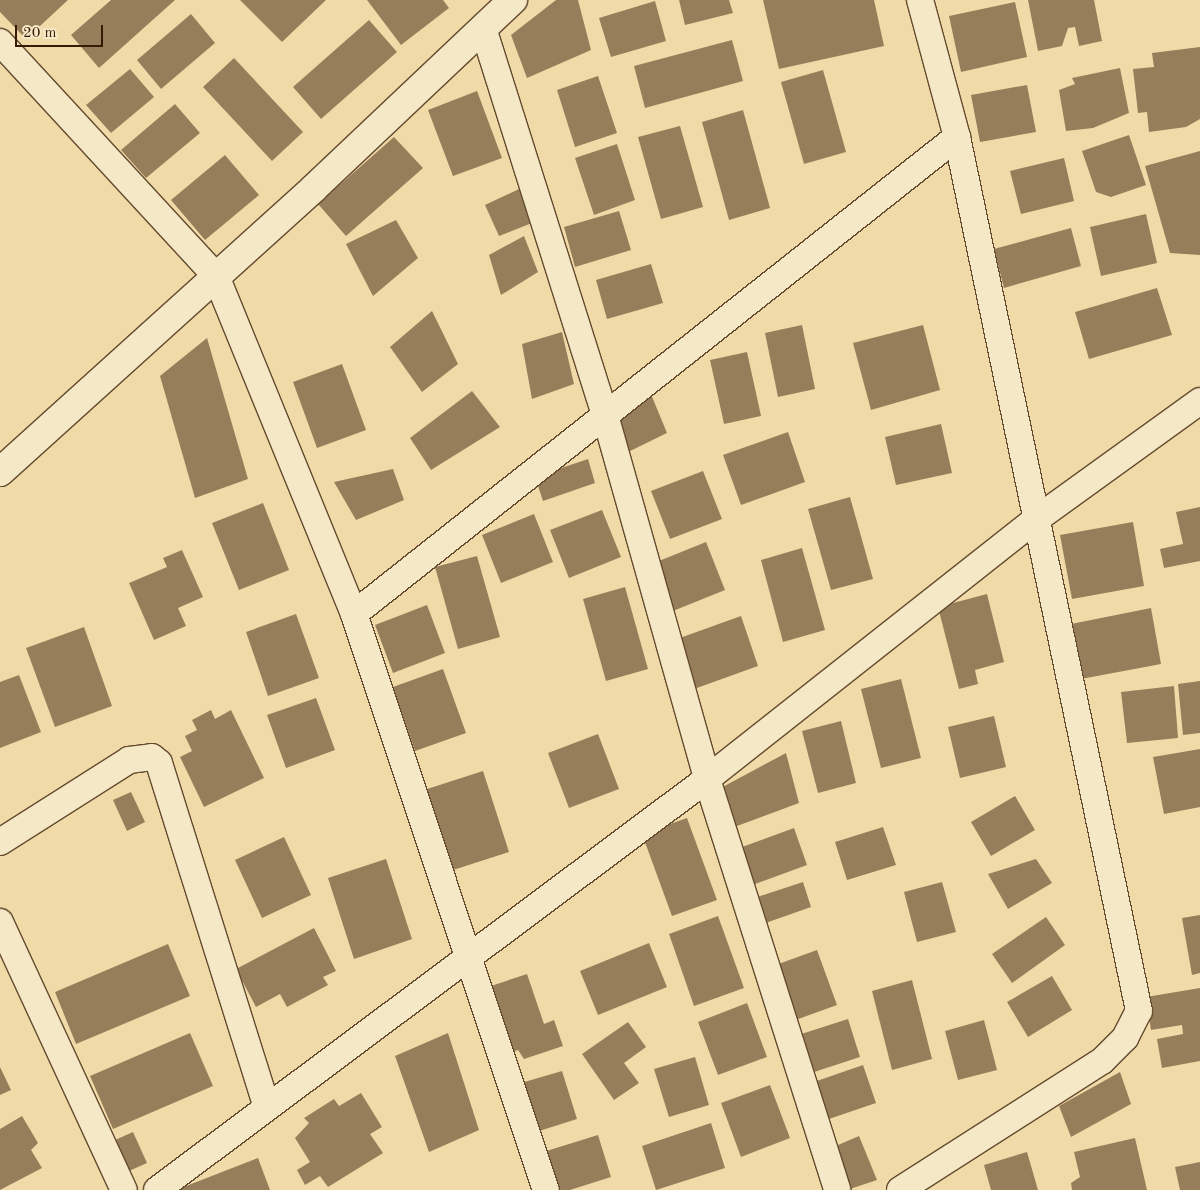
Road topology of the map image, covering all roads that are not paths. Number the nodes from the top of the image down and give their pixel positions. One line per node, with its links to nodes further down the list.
1 (512, 0): 3 (street)
2 (920, 0): 5 (street)
3 (483, 28): 6 (street); 8 (street)
4 (0, 42): 6 (street)
5 (957, 137): 8 (street); 10 (street)
6 (216, 276): 9 (street); 11 (street)
7 (1200, 401): 10 (street)
8 (605, 415): 11 (street); 12 (street)
9 (0, 472)
10 (1038, 518): 12 (street); 21 (street)
11 (354, 614): 15 (street)
12 (706, 779): 15 (street); 20 (street)
13 (0, 842): 16 (street)
14 (0, 922): 17 (street)
15 (471, 957): 16 (street); 19 (street)
16 (266, 1105): 18 (street)
17 (124, 1190)
18 (157, 1190)
19 (546, 1190)
20 (837, 1190)
21 (900, 1190)

